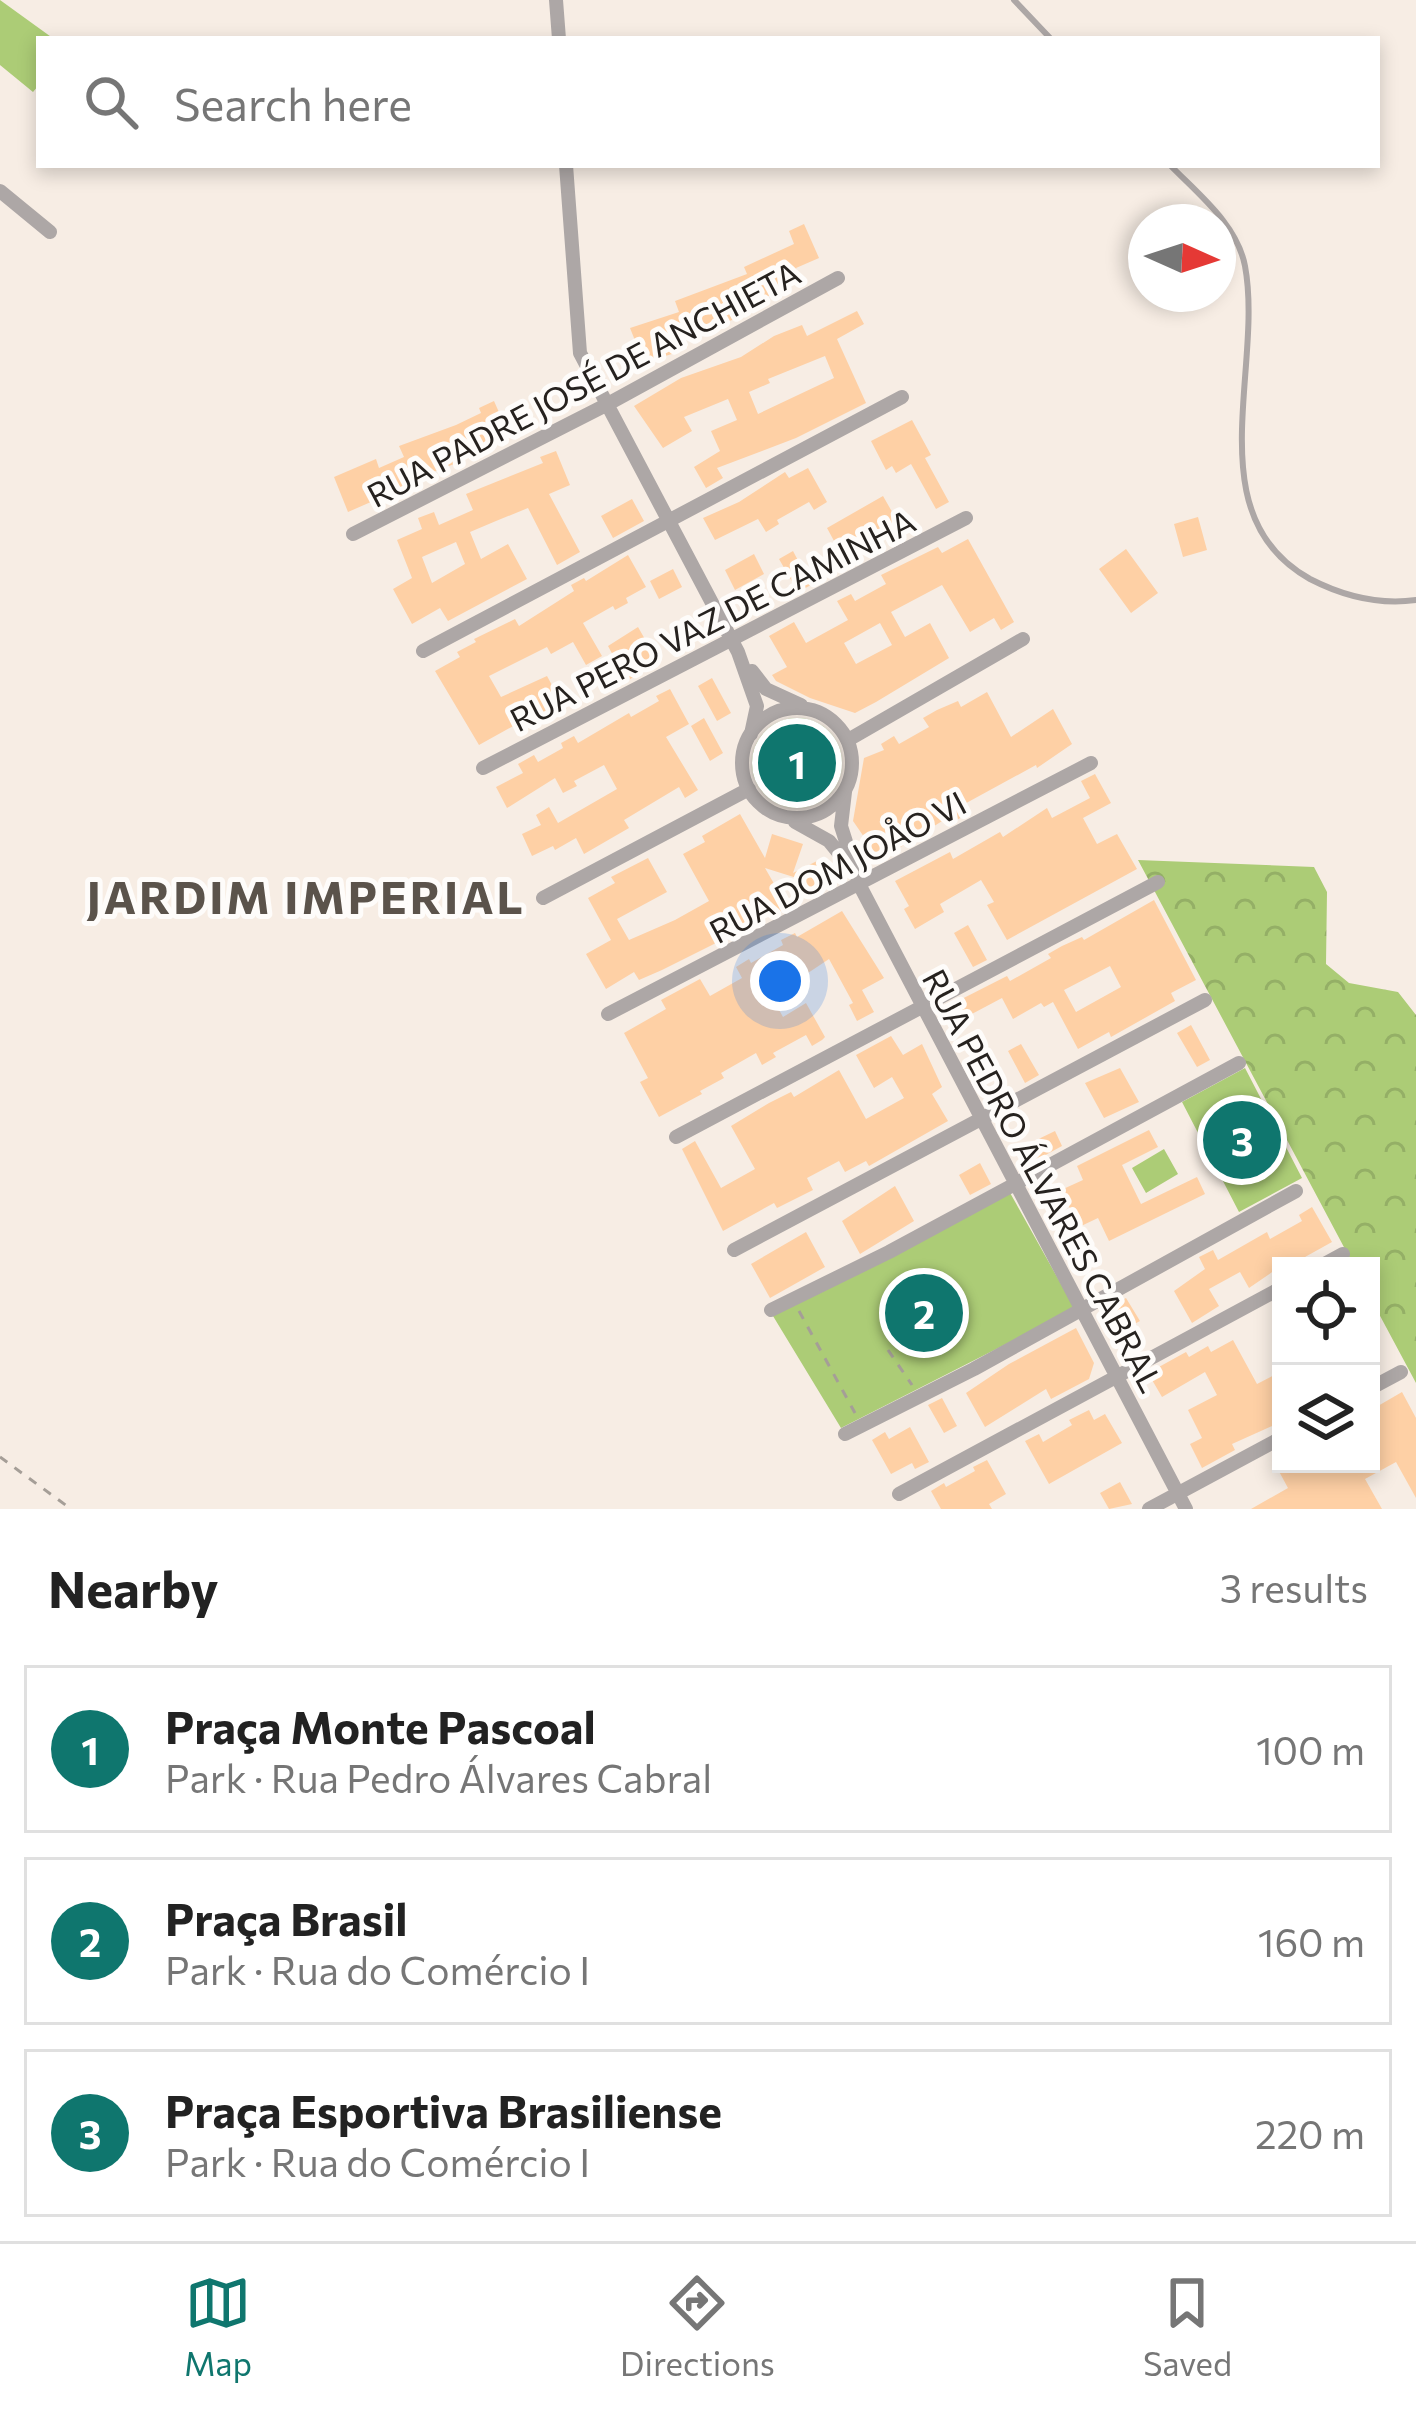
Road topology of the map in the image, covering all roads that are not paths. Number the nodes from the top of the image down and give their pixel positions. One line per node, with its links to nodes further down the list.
1 (556, 0): 3 (street)
2 (1014, 0): 4 (lane)
3 (559, 36)
4 (1048, 36)
5 (566, 168): 11 (street)
6 (1173, 168): 15 (lane)
7 (0, 191): 8 (street)
8 (50, 232)
9 (838, 278): 11 (street, RUA PADRE JOSÉ DE ANCHIETA)
10 (902, 398): 13 (street)
11 (607, 405): 13 (street); 14 (street, RUA PADRE JOSÉ DE ANCHIETA)
12 (966, 518): 17 (street, RUA PERO VAZ DE CAMINHA)
13 (668, 523): 17 (street); 18 (street)
14 (353, 534)
15 (1416, 600)
16 (1023, 639): 21 (street)
17 (735, 646): 19 (street); 20 (street); 23 (street, RUA PERO VAZ DE CAMINHA)
18 (423, 650)
19 (815, 710): 20 (street); 21 (street)
20 (751, 734): 24 (street)
21 (848, 740): 25 (street)
22 (1091, 763): 27 (street, RUA DOM JOÅO VI)
23 (483, 769)
24 (749, 789): 26 (street); 29 (street)
25 (844, 792): 26 (street); 27 (street, RUA PEDRO ÁLVARES CABRAL)
26 (779, 816): 27 (street, RUA PEDRO ÁLVARES CABRAL)
27 (858, 881): 31 (street, RUA PEDRO ÁLVARES CABRAL); 32 (street, RUA DOM JOÅO VI)
28 (1159, 882): 31 (street)
29 (543, 898)
30 (1205, 1000): 34 (street)
31 (920, 1005): 34 (street, RUA PEDRO ÁLVARES CABRAL); 35 (street)
32 (608, 1014)
33 (1239, 1063): 36 (street)
34 (979, 1117): 36 (street, RUA PEDRO ÁLVARES CABRAL); 38 (street)
35 (676, 1137)
36 (1015, 1182): 42 (street); 43 (street, RUA PEDRO ÁLVARES CABRAL)
37 (1296, 1190): 43 (street)
38 (734, 1250)
39 (1343, 1254): 40 (street)
40 (1338, 1257)
41 (1272, 1293): 45 (street)
42 (771, 1310)
43 (1081, 1310): 45 (street, RUA PEDRO ÁLVARES CABRAL); 47 (street)
44 (1401, 1372): 46 (street)
45 (1118, 1378): 49 (street); 50 (street, RUA PEDRO ÁLVARES CABRAL)
46 (1380, 1383)
47 (844, 1434)
48 (1272, 1443): 50 (street)
49 (898, 1494)
50 (1178, 1494): 51 (street); 52 (street, RUA PEDRO ÁLVARES CABRAL)
51 (1149, 1509)
52 (1186, 1509)

